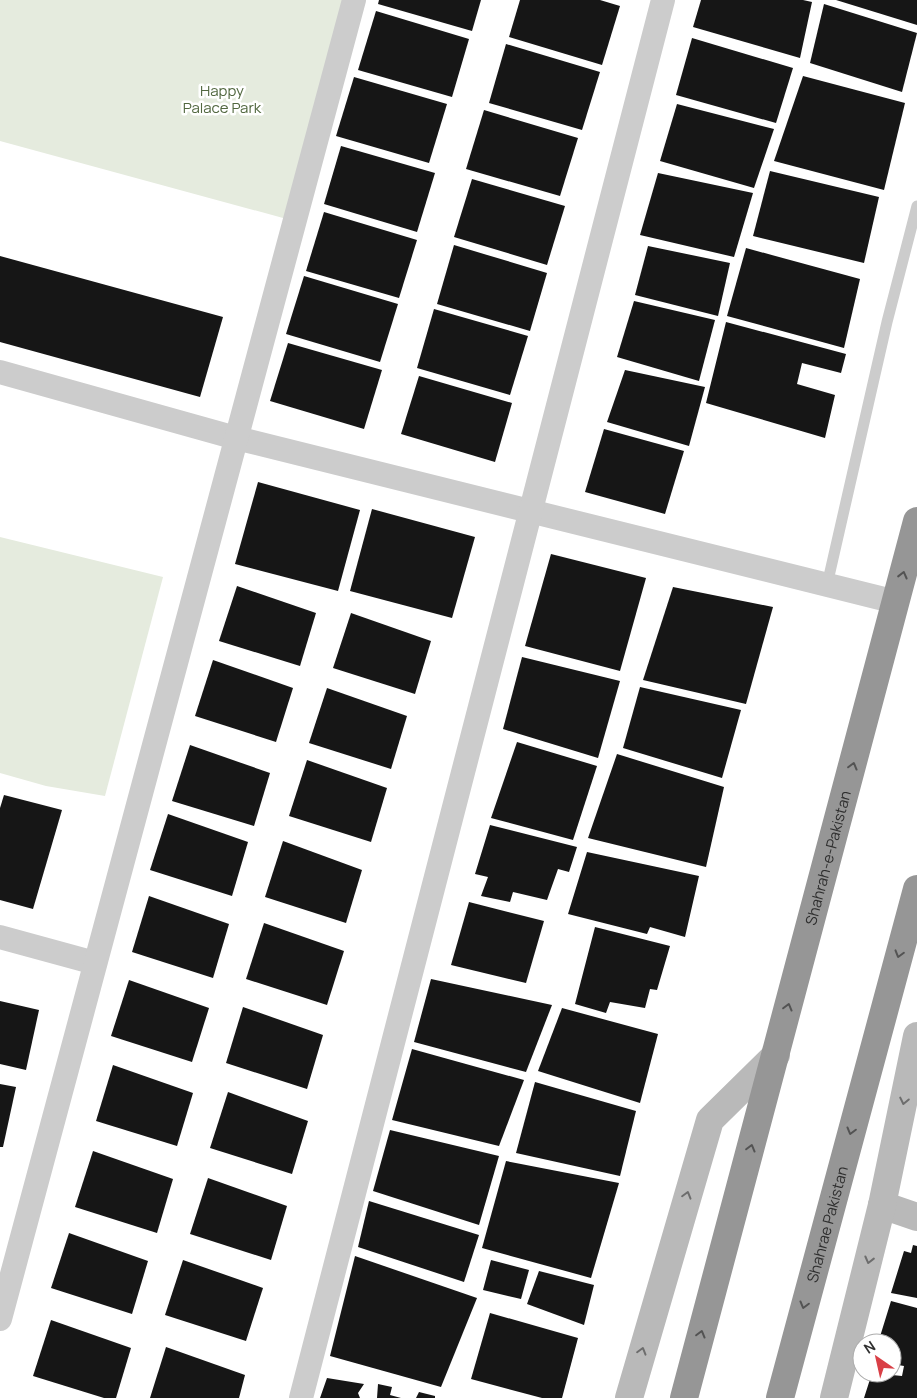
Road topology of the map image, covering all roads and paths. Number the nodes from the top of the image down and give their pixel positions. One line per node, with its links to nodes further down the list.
1 (354, 0): 5 (street)
2 (663, 0): 6 (street)
3 (917, 206): 8 (lane)
4 (0, 372): 5 (street)
5 (236, 438): 6 (street); 12 (street)
6 (530, 512): 8 (street); 18 (street)
7 (917, 521): 9 (highway, Shahrah-e-Pakistan, one-way to 7)
8 (827, 585): 9 (street)
9 (896, 602): 14 (highway, Shahrah-e-Pakistan, one-way to 9)
10 (915, 903): 21 (highway, Shahrae Pakistan, one-way to 21)
11 (0, 937): 12 (street)
12 (95, 963): 17 (street)
13 (916, 1042): 15 (main road, one-way to 15)
14 (776, 1055): 19 (main road, one-way to 14); 20 (highway, Shahrah-e-Pakistan, one-way to 14)
15 (882, 1205): 16 (main road); 22 (main road, one-way to 22)
16 (917, 1217)
17 (0, 1319)
18 (301, 1398)
19 (629, 1398)
20 (684, 1398)
21 (780, 1398)
22 (834, 1398)

